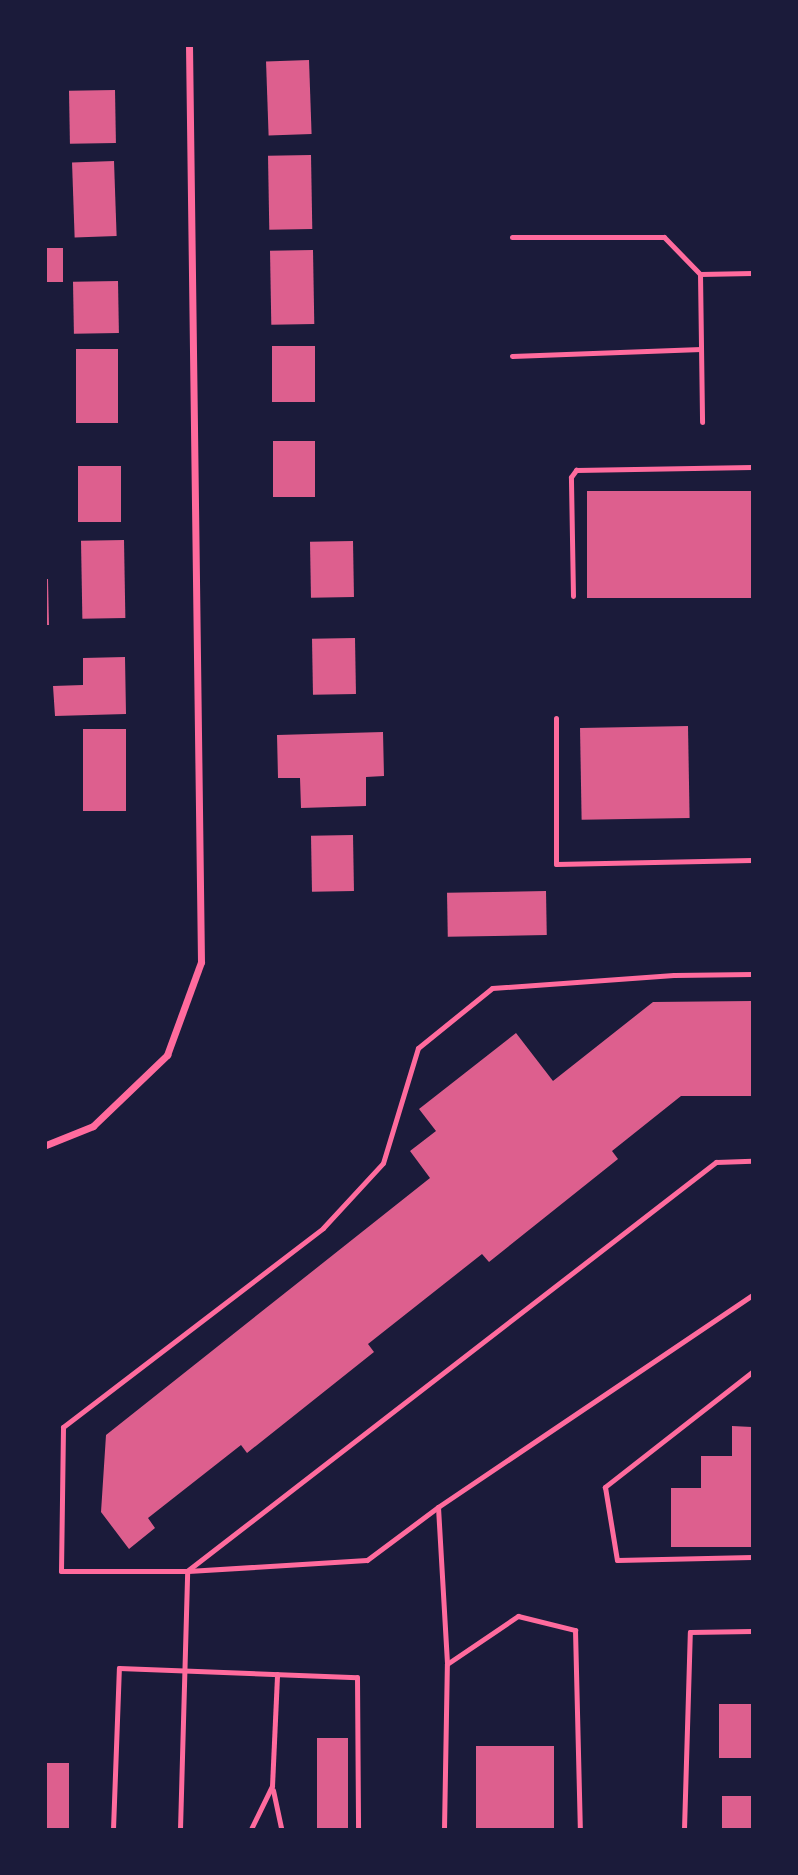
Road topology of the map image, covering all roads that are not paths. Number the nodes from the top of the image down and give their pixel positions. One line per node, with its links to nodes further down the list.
1 (189, 46): 13 (street)
2 (512, 237): 4 (lane)
3 (752, 273): 4 (lane)
4 (700, 274): 5 (lane)
5 (701, 349): 6 (lane); 7 (lane)
6 (512, 356)
7 (702, 422)
8 (752, 467): 9 (lane)
9 (573, 596)
10 (556, 718): 11 (lane)
11 (752, 860)
12 (752, 974): 19 (lane)
13 (46, 1145)
14 (752, 1161): 19 (lane)
15 (752, 1294): 17 (lane)
16 (752, 1372): 18 (lane)
17 (438, 1507): 19 (lane); 21 (lane)
18 (752, 1557)
19 (187, 1571): 22 (lane)
20 (752, 1631): 32 (lane)
21 (447, 1664): 30 (lane); 31 (lane)
22 (184, 1670): 23 (lane); 25 (lane); 26 (lane)
23 (277, 1674): 24 (lane); 29 (lane)
24 (272, 1786): 27 (lane); 28 (lane)
25 (113, 1829)
26 (180, 1829)
27 (251, 1829)
28 (281, 1829)
29 (358, 1829)
30 (443, 1829)
31 (580, 1829)
32 (684, 1829)

